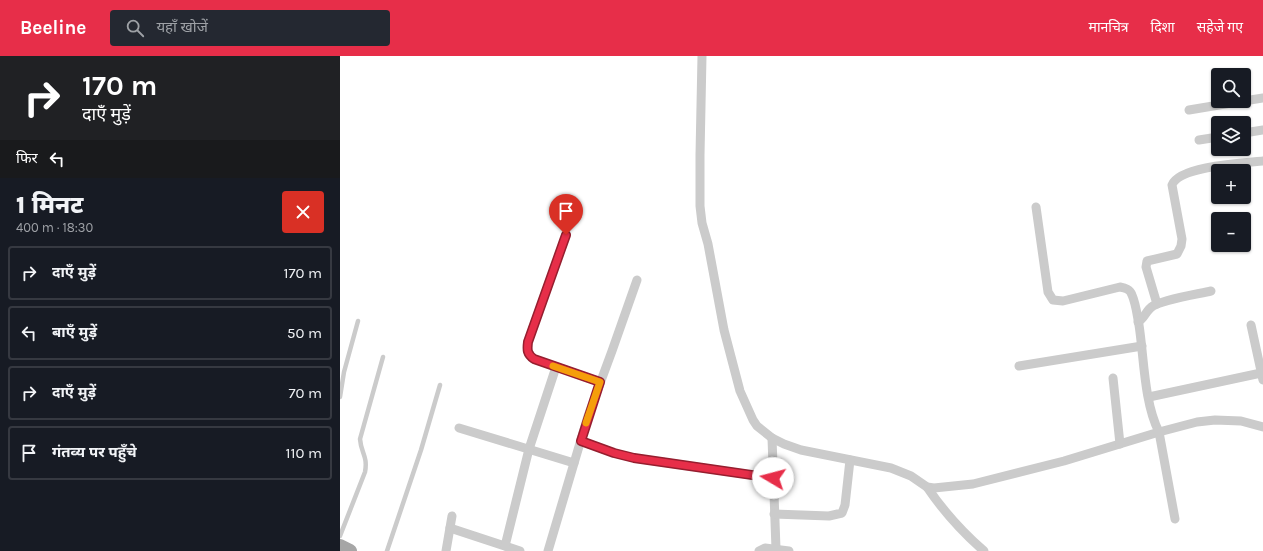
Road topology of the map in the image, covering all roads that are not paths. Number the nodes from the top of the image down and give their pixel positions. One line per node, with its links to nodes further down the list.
1 (702, 56): 32 (street)
2 (1263, 98): 3 (street)
3 (1251, 100)
4 (1211, 106): 5 (street)
5 (1189, 110)
6 (1263, 130): 7 (street)
7 (1251, 132)
8 (1211, 139): 9 (street)
9 (1199, 140)
10 (1263, 161): 15 (street)
11 (1036, 207): 17 (street)
12 (566, 235): 22 (street)
13 (637, 280): 25 (street)
14 (1211, 291): 15 (street)
15 (1156, 304): 17 (street)
16 (358, 321): 27 (lane)
17 (1138, 322): 19 (street)
18 (1251, 325): 23 (street)
19 (1142, 346): 21 (street); 28 (street)
20 (383, 357): 44 (lane)
21 (1019, 366)
22 (556, 367): 25 (street); 35 (street)
23 (1262, 376): 28 (street)
24 (1113, 378): 34 (street)
25 (600, 382): 33 (street)
26 (440, 385): 49 (lane)
27 (340, 397)
28 (1149, 397): 31 (street)
29 (1263, 427): 31 (street)
30 (459, 428): 35 (street)
31 (1159, 432): 34 (street); 42 (street)
32 (772, 438): 36 (street); 38 (street)
33 (581, 441): 37 (street); 38 (street)
34 (1120, 444): 39 (street)
35 (529, 449): 37 (street); 46 (street)
36 (850, 460): 39 (street); 40 (street)
37 (574, 463): 52 (street)
38 (773, 478): 40 (street)
39 (927, 487): 55 (street)
40 (774, 514): 47 (street)
41 (452, 516): 43 (street)
42 (1175, 519)
43 (450, 528): 46 (street); 50 (street)
44 (340, 536)
45 (340, 546): 48 (main road)
46 (505, 546): 51 (street)
47 (776, 549): 53 (street); 54 (street)
48 (350, 551)
49 (387, 551)
50 (446, 551)
51 (520, 551)
52 (548, 551)
53 (759, 551)
54 (788, 551)
55 (984, 551)

